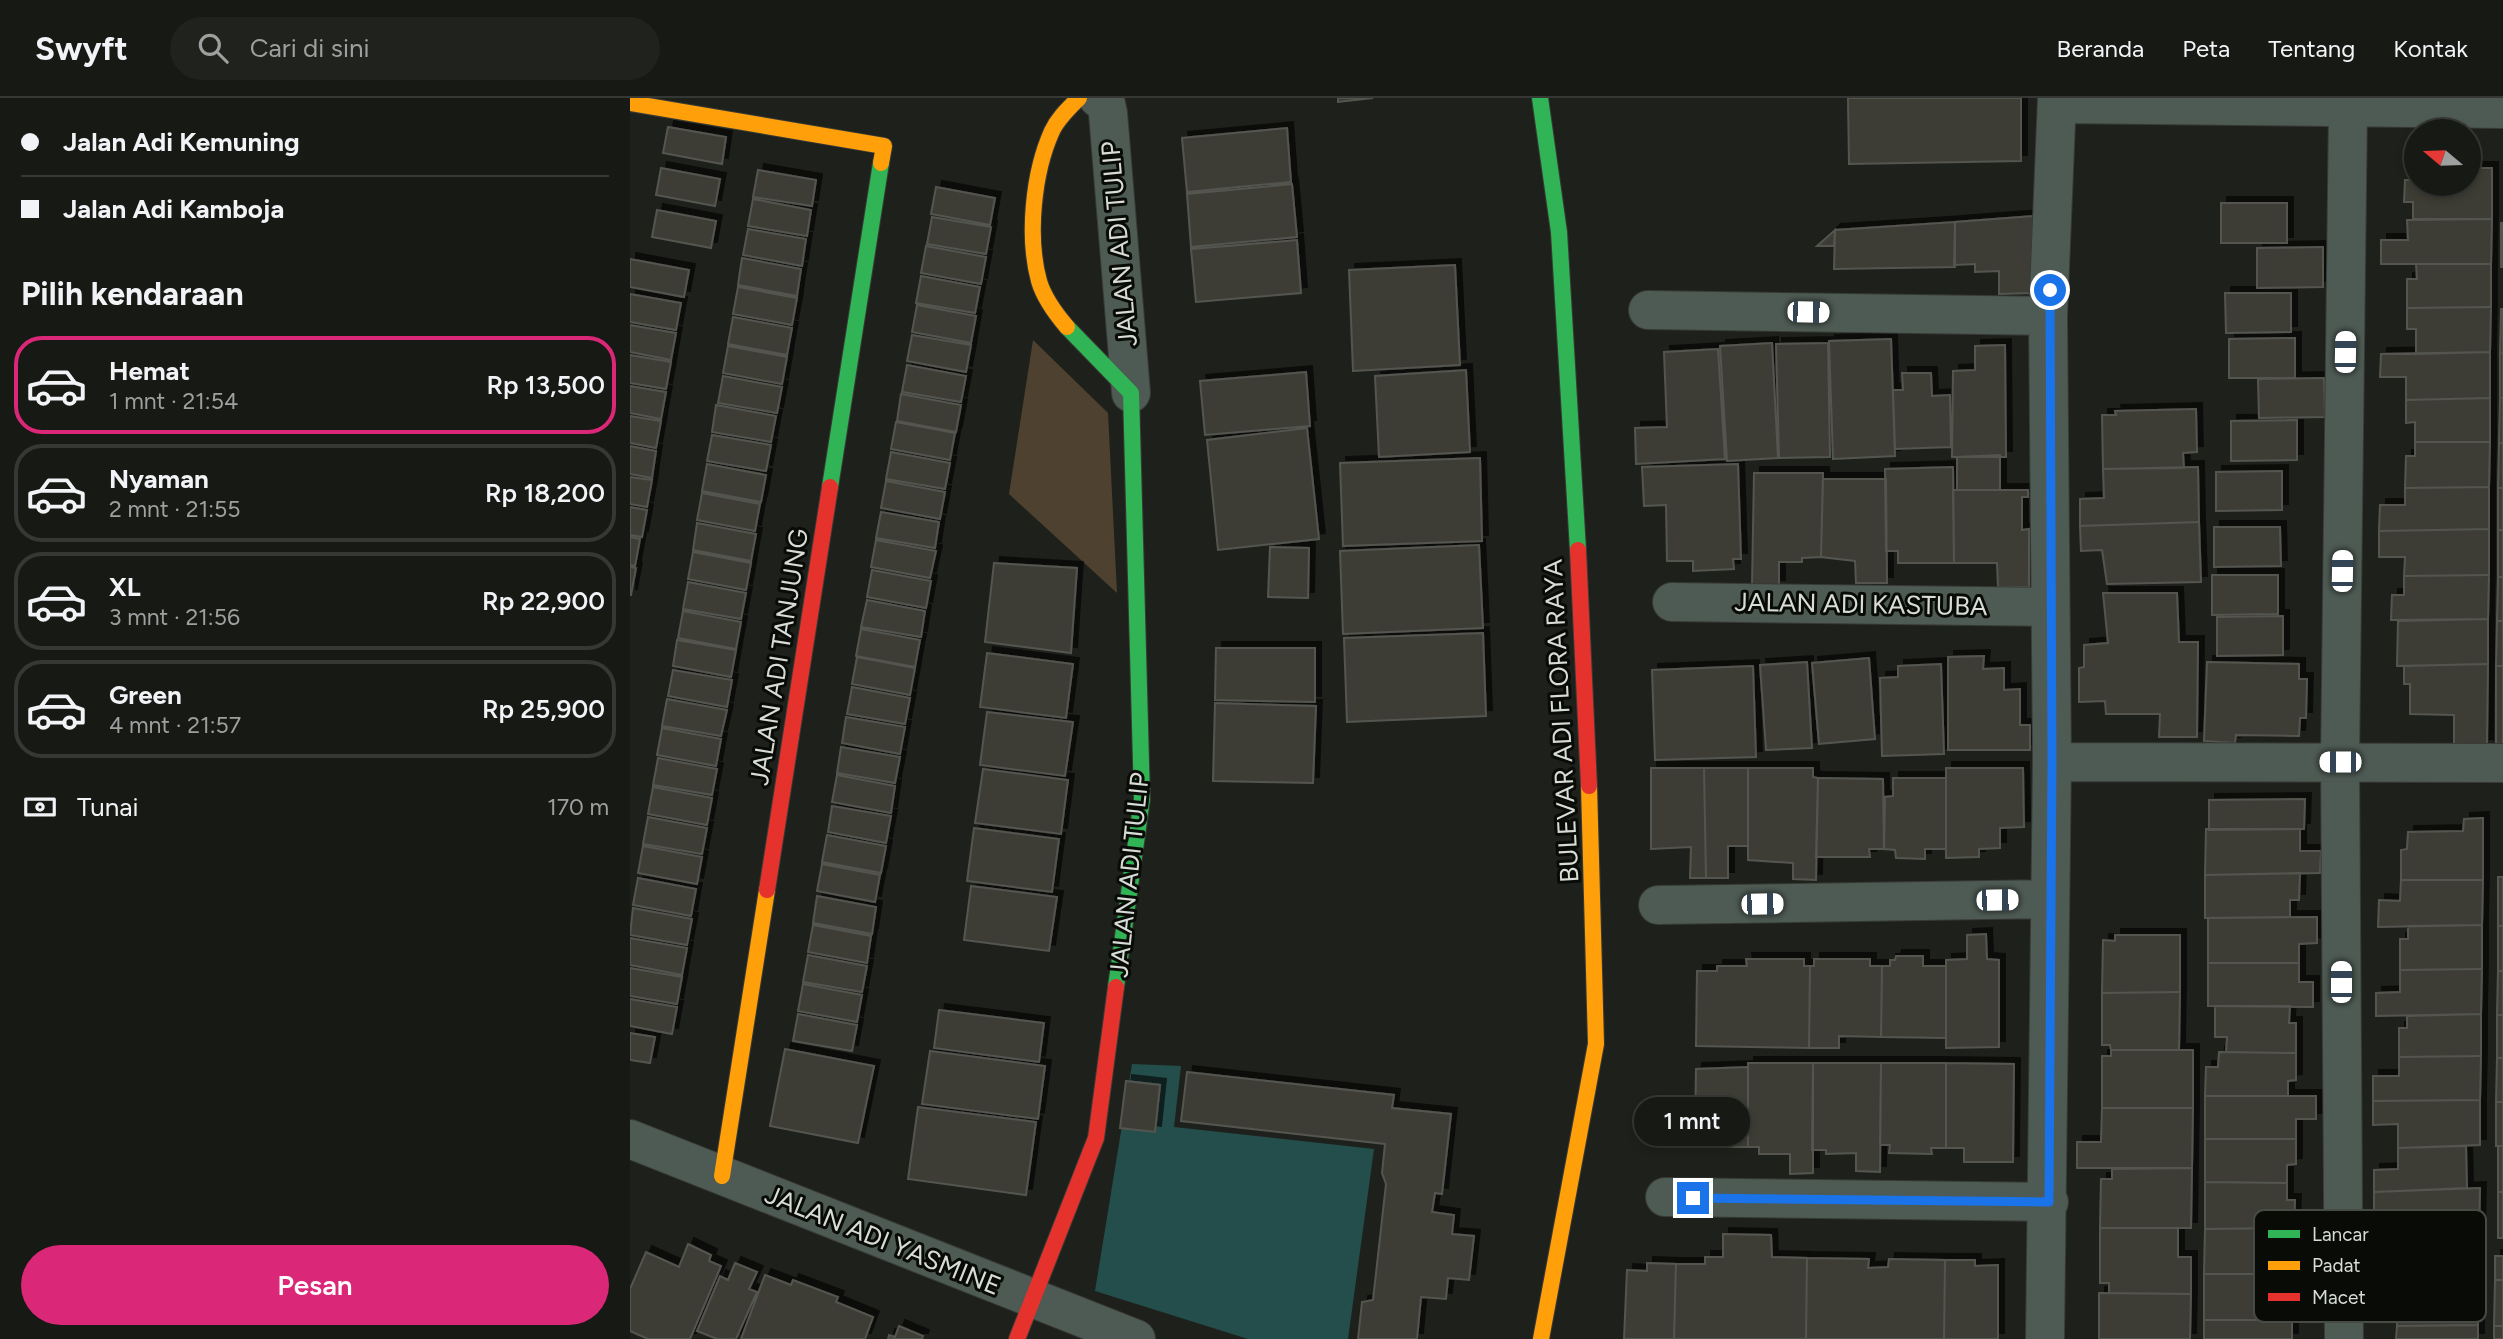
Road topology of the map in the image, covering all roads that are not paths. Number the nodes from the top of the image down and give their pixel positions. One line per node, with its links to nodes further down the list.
1 (1079, 98): 11 (street, JALAN ADI TULIP)
2 (1098, 98): 11 (street, JALAN ADI TULIP)
3 (1540, 98): 27 (street, BULEVAR ADI FLORA RAYA)
4 (2057, 101): 5 (street); 10 (street)
5 (2303, 102): 7 (street)
6 (630, 103): 20 (street, JALAN ADI TANJUNG)
7 (2348, 107): 8 (street); 15 (street)
8 (2503, 109)
9 (1648, 310): 10 (street)
10 (2049, 316): 13 (street)
11 (1131, 393): 24 (street, JALAN ADI TULIP)
12 (1672, 602): 13 (street, JALAN ADI KASTUBA)
13 (2050, 607): 14 (street)
14 (2052, 762): 15 (street); 17 (street)
15 (2340, 762): 16 (street); 23 (street)
16 (2503, 763)
17 (2050, 899): 18 (street); 22 (street)
18 (1658, 905)
19 (630, 1139): 20 (street, JALAN ADI YASMINE)
20 (722, 1176): 24 (street, JALAN ADI YASMINE)
21 (1665, 1197): 22 (street)
22 (2049, 1202): 28 (street)
23 (2343, 1210)
24 (1032, 1300): 25 (street, JALAN ADI TULIP); 26 (street, JALAN ADI YASMINE)
25 (1017, 1339)
26 (1136, 1339)
27 (1541, 1339)
28 (2045, 1339)

